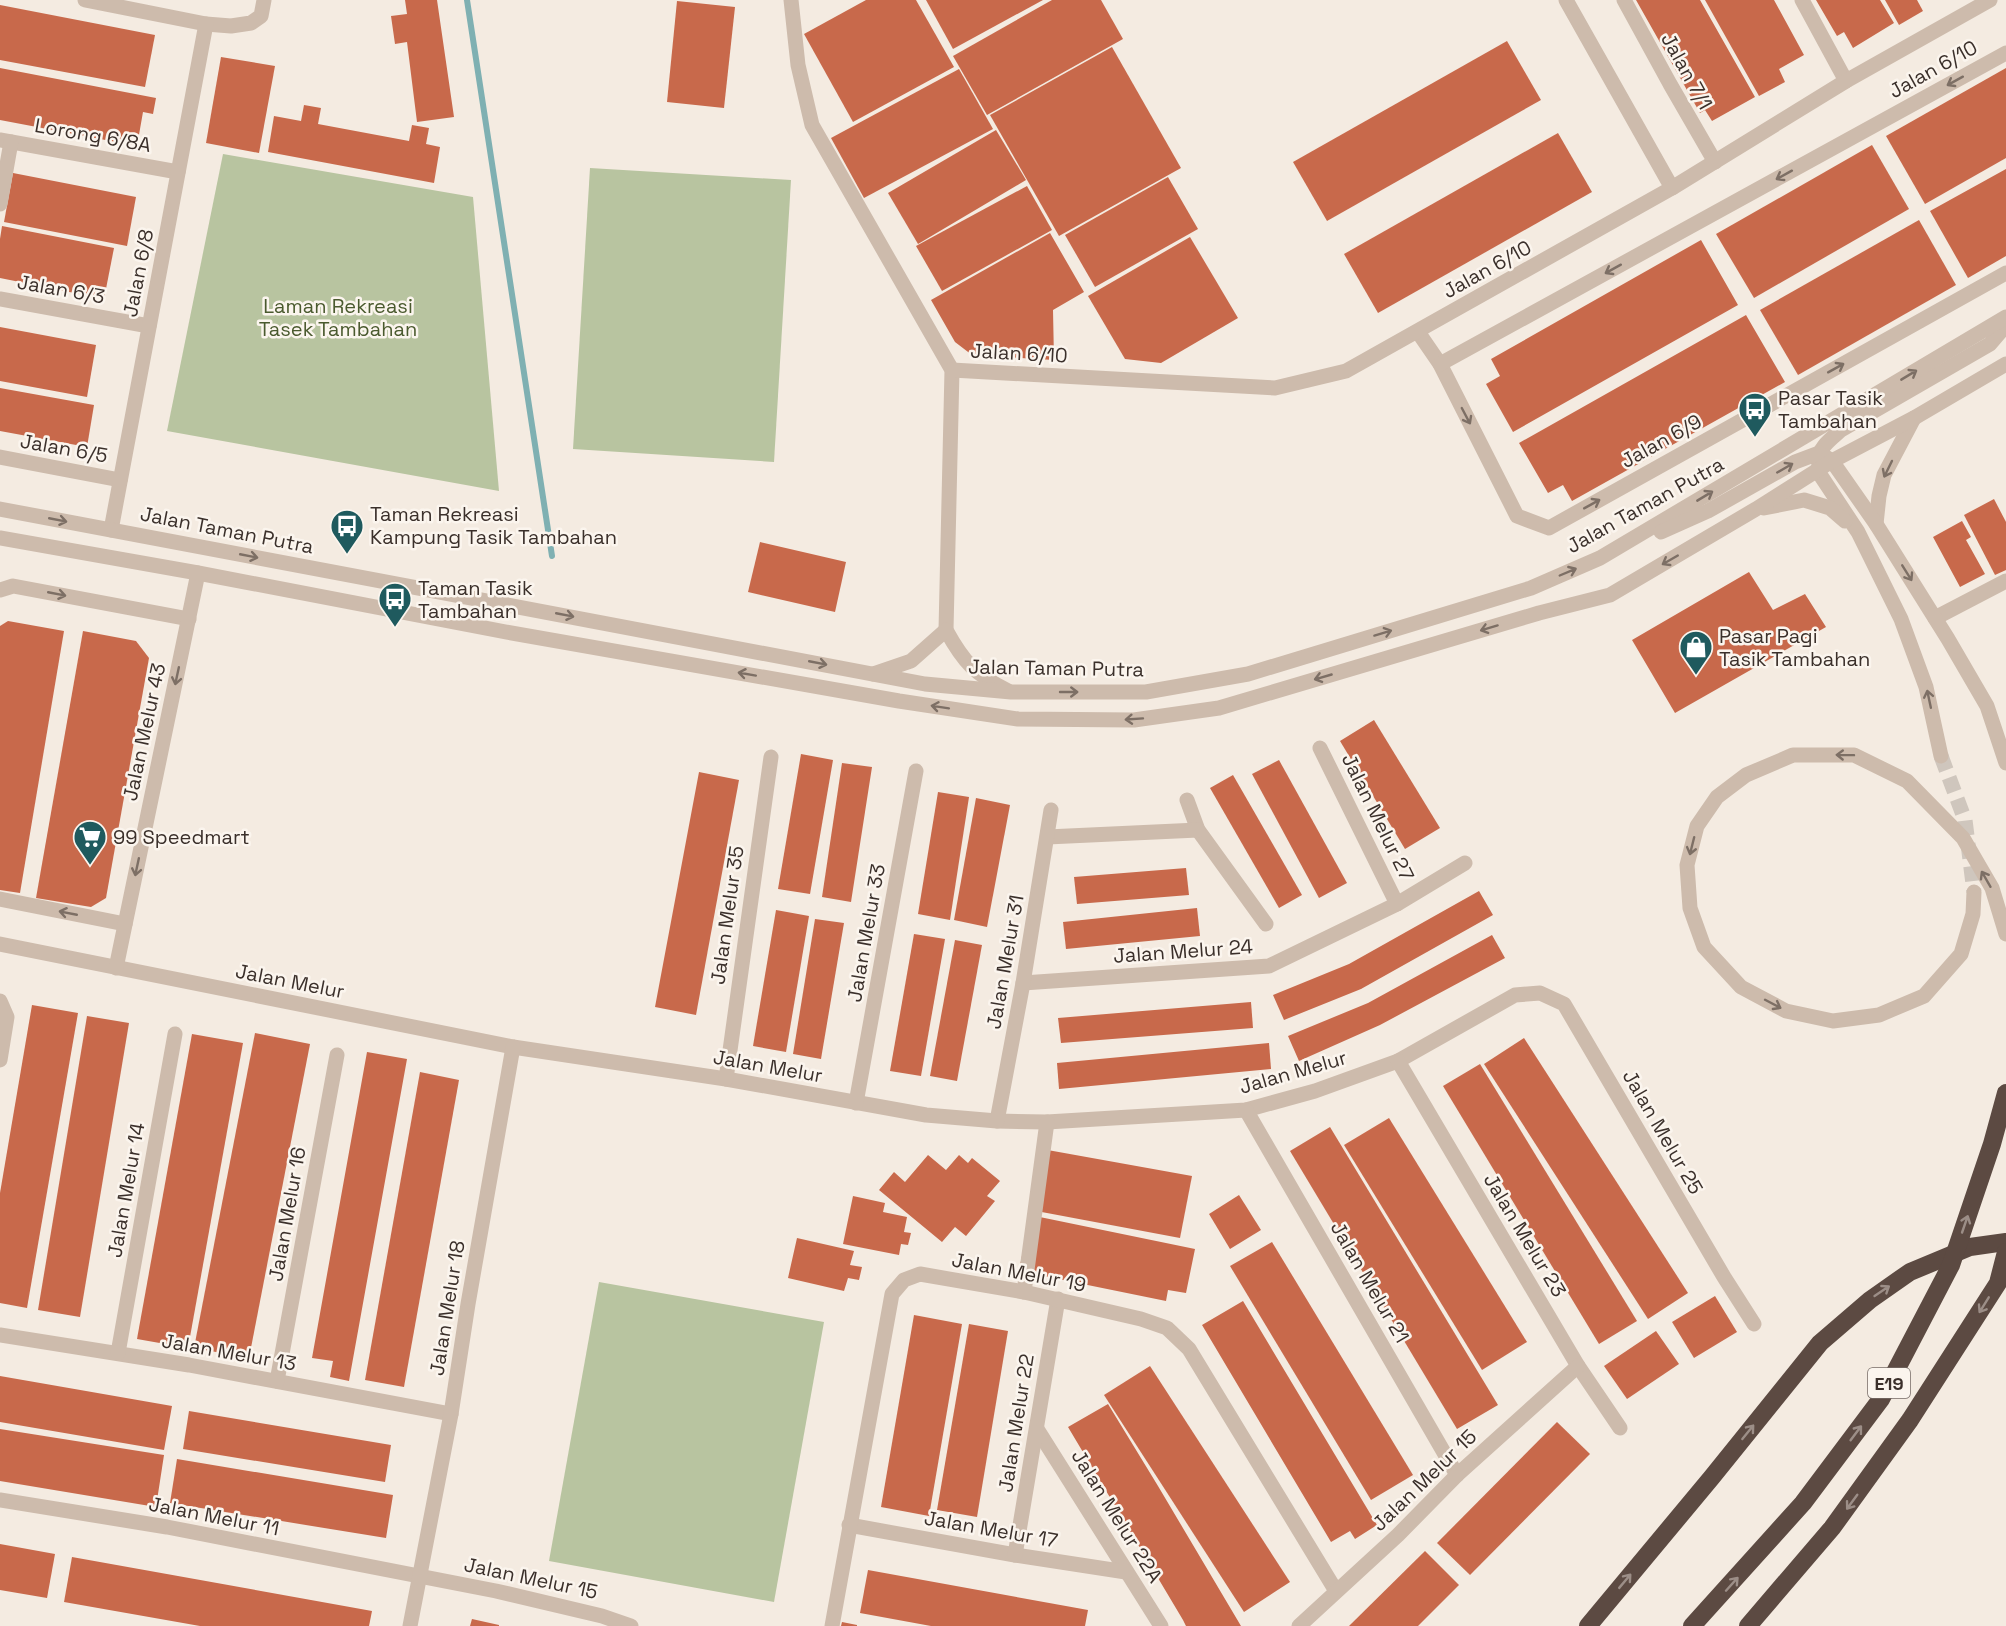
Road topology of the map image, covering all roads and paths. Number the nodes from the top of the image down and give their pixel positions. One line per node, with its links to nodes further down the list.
1 (85, 0): 8 (street)
2 (264, 0): 8 (street)
3 (791, 0): 24 (street)
4 (1566, 0): 14 (street)
5 (1624, 0): 12 (street, Jalan 7/1)
6 (1802, 0): 10 (street)
7 (1990, 0): 10 (street, Jalan 6/10)
8 (206, 24): 13 (street, Jalan 6/8)
9 (2006, 53): 22 (street, Jalan 6/10, one-way to 22)
10 (1846, 81): 12 (street, Jalan 6/10)
11 (6, 141): 13 (street, Lorong 6/8A); 15 (street)
12 (1715, 162): 14 (street, Jalan 6/10)
13 (178, 172): 20 (street, Jalan 6/8)
14 (1672, 188): 21 (street, Jalan 6/10)
15 (0, 204)
16 (2006, 273): 22 (street, Jalan 6/9, one-way to 16)
17 (0, 299): 20 (street, Jalan 6/3)
18 (2006, 317): 36 (street, Jalan Taman Putra, one-way to 18)
19 (2006, 325): 26 (street)
20 (149, 326): 29 (street, Jalan 6/8)
21 (1418, 332): 22 (street, Jalan 6/9); 24 (street, Jalan 6/10)
22 (1440, 364)
23 (2006, 364): 25 (street)
24 (952, 370): 43 (street)
25 (1914, 418): 26 (street); 32 (street, one-way to 32)
26 (1825, 457): 28 (street); 32 (street); 36 (street, one-way to 26)
27 (0, 458): 29 (street, Jalan 6/5)
28 (1818, 470): 31 (street); 34 (street)
29 (120, 480): 33 (street, Jalan 6/8)
30 (0, 509): 33 (street, Jalan Taman Putra, one-way to 33)
31 (1756, 509): 34 (street); 44 (street, one-way to 44)
32 (1876, 524): 41 (street, one-way to 41)
33 (111, 530): 40 (street, Jalan Taman Putra, one-way to 40)
34 (1858, 532): 48 (street, one-way to 34)
35 (0, 538): 37 (street)
36 (1600, 558): 46 (street, Jalan Taman Putra, one-way to 36)
37 (198, 573): 42 (street, Jalan Melur 43); 44 (street)
38 (2006, 581): 41 (street)
39 (0, 590): 42 (street, one-way to 42)
40 (511, 605): 44 (street); 45 (street, Jalan Taman Putra, one-way to 45)
41 (1935, 618): 50 (street)
42 (189, 619): 60 (street, Jalan Melur 43, one-way to 60)
43 (946, 630): 45 (street); 46 (street)
44 (506, 632)
45 (873, 674): 46 (street, Jalan Taman Putra)
46 (1011, 692)
47 (1320, 748): 59 (street, Jalan Melur 27)
48 (1941, 756)
49 (771, 757): 73 (street, Jalan Melur 35)
50 (2006, 763)
51 (916, 771): 75 (street, Jalan Melur 33)
52 (1187, 800): 54 (street)
53 (1051, 810): 55 (street, Jalan Melur 31)
54 (1198, 830): 55 (street); 61 (street)
55 (1047, 837): 65 (street, Jalan Melur 31)
56 (1465, 862): 59 (street, Jalan Melur 24)
57 (1974, 892): 62 (street, one-way to 57)
58 (0, 899): 60 (street, one-way to 58)
59 (1397, 904): 65 (street, Jalan Melur 24)
60 (125, 924): 64 (street, Jalan Melur 43)
61 (1266, 924)
62 (2006, 934)
63 (0, 945): 64 (street, Jalan Melur)
64 (116, 968): 69 (street, Jalan Melur)
65 (1023, 983): 77 (street, Jalan Melur 31)
66 (1515, 995): 72 (street, Jalan Melur); 83 (street, Jalan Melur 25)
67 (0, 1001): 71 (street)
68 (175, 1034): 85 (street, Jalan Melur 14)
69 (513, 1047): 73 (street, Jalan Melur); 88 (street, Jalan Melur 18)
70 (337, 1055): 87 (street, Jalan Melur 16)
71 (0, 1060)
72 (1398, 1061): 76 (street, Jalan Melur); 86 (street, Jalan Melur 23)
73 (726, 1079): 75 (street, Jalan Melur)
74 (2006, 1093): 104 (highway, E19, one-way to 74, bridge)
75 (856, 1103): 77 (street, Jalan Melur)
76 (1246, 1110): 78 (street, Jalan Melur); 91 (street, Jalan Melur 21)
77 (997, 1121): 78 (street, Jalan Melur)
78 (1047, 1122): 81 (street)
79 (2006, 1242): 103 (highway, one-way to 79)
80 (2006, 1252): 105 (highway, E19, one-way to 105)
81 (1024, 1292): 82 (street, Jalan Melur 19); 93 (street, Jalan Melur 19)
82 (1058, 1299): 90 (street, Jalan Melur 22); 97 (street, Jalan Melur 19)
83 (1754, 1324)
84 (0, 1335): 85 (street, Jalan Melur 13)
85 (118, 1353): 87 (street, Jalan Melur 13)
86 (1578, 1366): 89 (street, Jalan Melur 23); 91 (street, Jalan Melur 15)
87 (277, 1381): 88 (street, Jalan Melur 13)
88 (451, 1414): 96 (street, Jalan Melur 18)
89 (1620, 1428)
90 (1037, 1429): 94 (street, Jalan Melur 22); 95 (street, Jalan Melur 22A)
91 (1457, 1475): 97 (street, Jalan Melur 15)
92 (0, 1500): 96 (street, Jalan Melur 11)
93 (849, 1526): 94 (street, Jalan Melur 17); 100 (street, Jalan Melur 19)
94 (1015, 1555): 95 (street, Jalan Melur 17)
95 (1126, 1572): 101 (street, Jalan Melur 22A)
96 (420, 1576): 98 (street, Jalan Melur 18); 99 (street, Jalan Melur 15)
97 (1336, 1591): 102 (street, Jalan Melur 15)
98 (410, 1626)
99 (631, 1626)
100 (832, 1626)
101 (1161, 1626)
102 (1299, 1626)
103 (1588, 1626)
104 (1692, 1626)
105 (1748, 1626)

